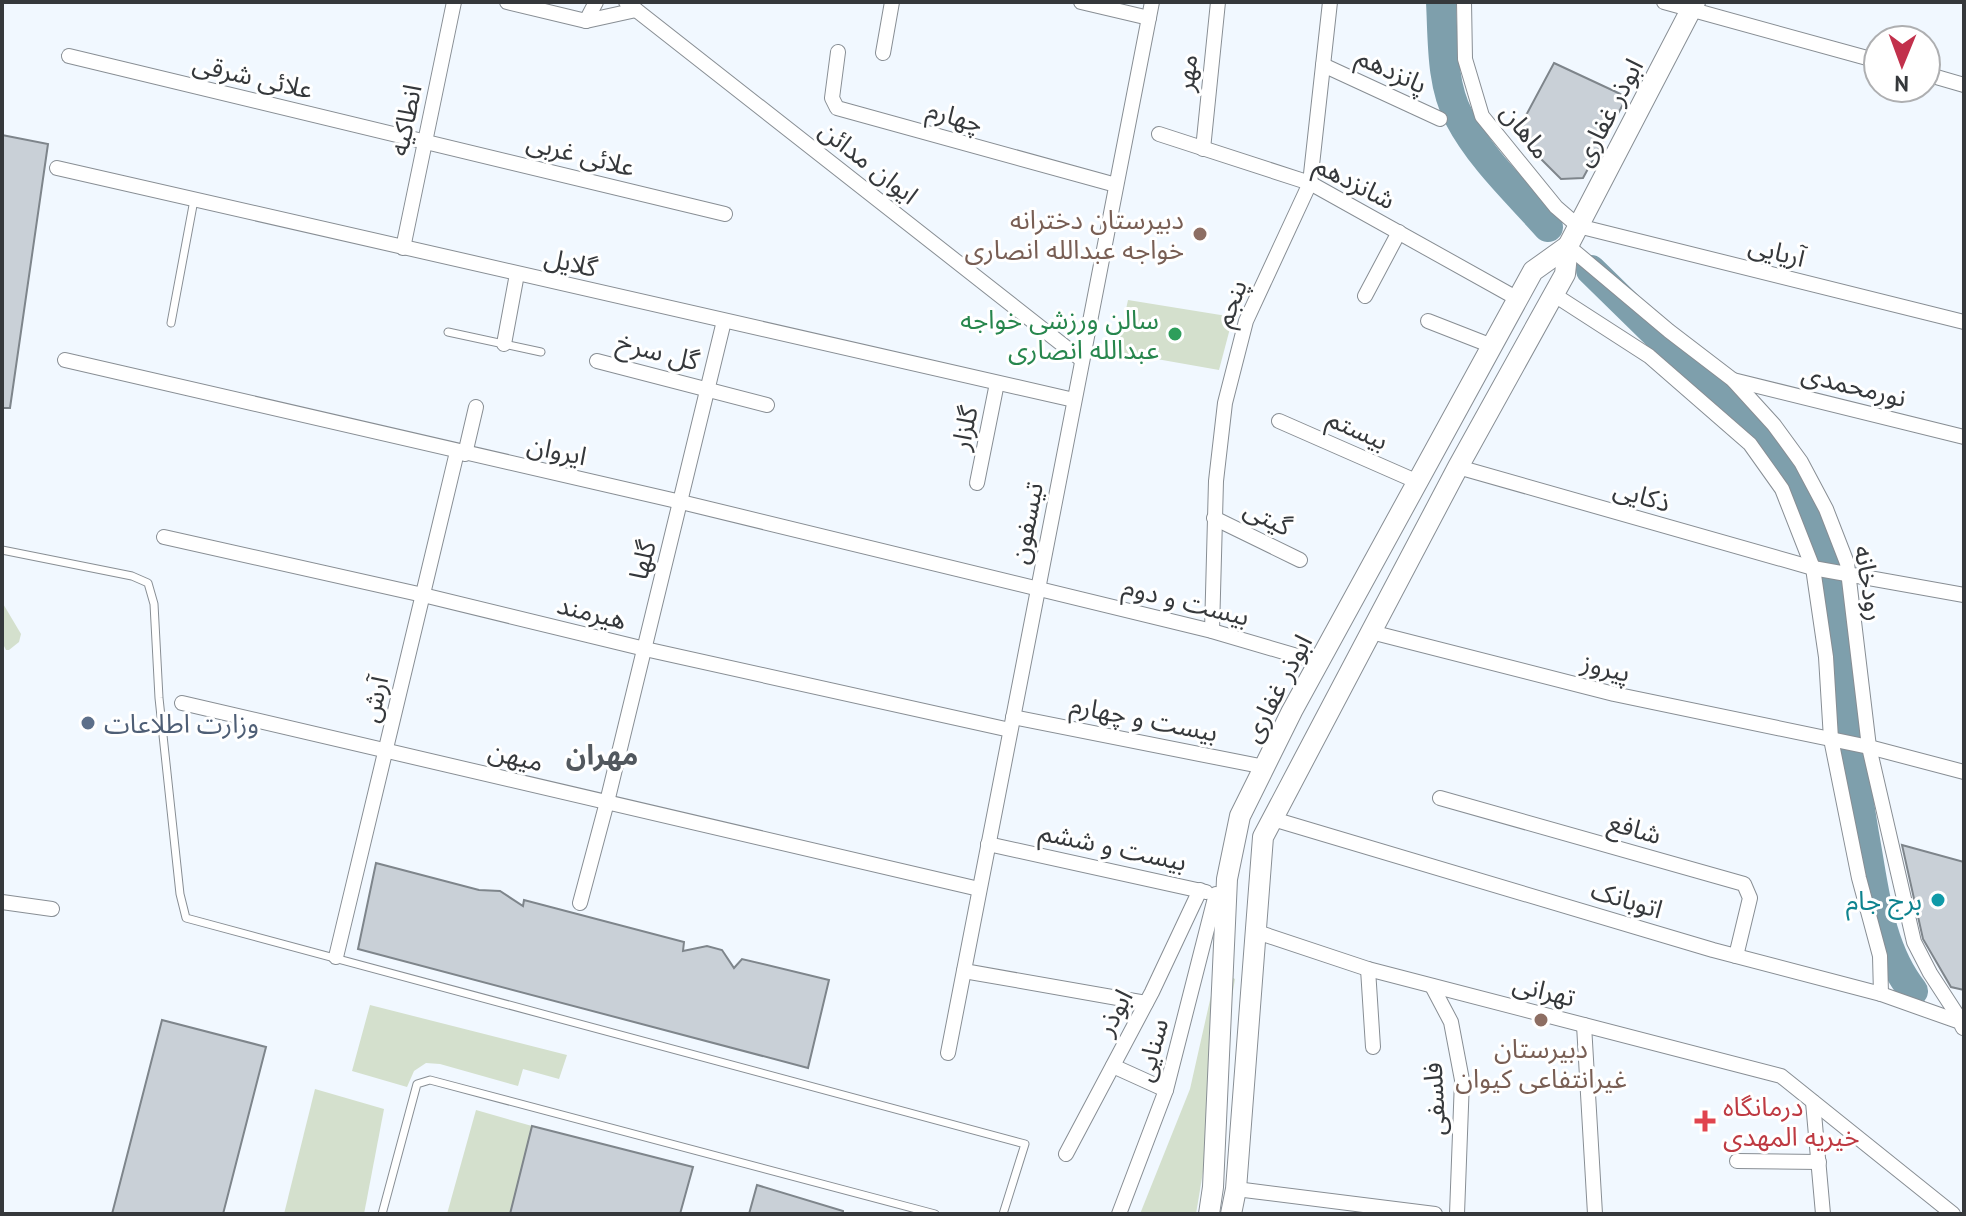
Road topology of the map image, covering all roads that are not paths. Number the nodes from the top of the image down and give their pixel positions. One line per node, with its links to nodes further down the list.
1 (454, 2): 24 (street, انطاکیه)
2 (507, 2): 14 (street)
3 (596, 2): 14 (street)
4 (892, 2): 16 (street)
5 (1081, 2): 13 (street)
6 (1152, 2): 13 (street, تیسفون)
7 (1218, 2): 25 (street, مهر)
8 (1330, 2): 19 (street, پنجم)
9 (1464, 2): 31 (street, ماهان)
10 (1664, 2): 11 (street)
11 (1693, 5): 18 (street); 31 (main road, ابوذر غفاری)
12 (631, 6): 14 (street); 48 (street, ایوان مدائن)
13 (1149, 18): 28 (street, تیسفون)
14 (586, 21)
15 (838, 52): 28 (street, چهارم)
16 (883, 53)
17 (69, 56): 24 (street, علائی شرقی)
18 (1862, 56)
19 (1323, 65): 22 (street, پانزدهم); 27 (street, پنجم)
20 (1942, 79): 21 (street)
21 (1964, 85)
22 (1440, 119)
23 (1159, 134): 25 (street, شانزدهم)
24 (425, 142): 30 (street, علائی غربی); 34 (street, انطاکیه)
25 (1203, 149): 27 (street, شانزدهم)
26 (57, 168): 29 (street, گلایل)
27 (1310, 183): 32 (street, شانزدهم); 63 (street, پنجم)
28 (1116, 185): 48 (street, تیسفون)
29 (194, 200): 34 (street, گلایل); 42 (lane)
30 (725, 214)
31 (1578, 226): 33 (main road, ابوذر غفاری); 41 (street, آریایی)
32 (1399, 232): 37 (street); 38 (street, شانزدهم)
33 (1568, 246): 36 (main road, ابوذر غفاری); 38 (main road, ابوذر غفاری); 50 (street, رودخانه)
34 (403, 248): 35 (street, گلایل)
35 (517, 274): 39 (street, گلایل); 44 (street)
36 (1553, 294): 59 (main road, ابوذر غفاری); 67 (street, رودخانه)
37 (1365, 296)
38 (1518, 299): 45 (main road, ابوذر غفاری)
39 (724, 321): 51 (street, گلایل); 52 (street, گلها)
40 (1428, 321): 45 (street)
41 (1964, 322)
42 (171, 323)
43 (448, 332): 44 (lane)
44 (504, 344): 46 (lane)
45 (1492, 346): 60 (main road, ابوذر غفاری)
46 (541, 352)
47 (65, 360): 58 (street, ایروان)
48 (1082, 360): 53 (street, تیسفون)
49 (597, 361): 52 (street, گل سرخ)
50 (1733, 380): 57 (street, نورمحمدی); 68 (street, رودخانه)
51 (997, 383): 53 (street, گلایل); 61 (street, گلزار)
52 (708, 388): 54 (street, گل سرخ); 62 (street, گلها)
53 (1074, 400): 69 (street, تیسفون)
54 (767, 405)
55 (476, 407): 58 (street, آرش)
56 (1279, 421): 60 (street, بیستم)
57 (1964, 437)
58 (461, 453): 62 (street, ایروان); 70 (street, آرش)
59 (1458, 467): 67 (street, ذکایی); 73 (main road, ابوذر غفاری)
60 (1418, 482): 75 (main road, ابوذر غفاری)
61 (977, 483)
62 (681, 502): 69 (street, ایروان); 74 (street, گلها)
63 (1214, 518): 66 (street, گیتی); 72 (street, پنجم)
64 (164, 537): 70 (street, هیرمند)
65 (2, 550): 96 (lane)
66 (1300, 560)
67 (1813, 568): 68 (street, ذکایی); 78 (street, رودخانه)
68 (1848, 574): 71 (street); 79 (street, رودخانه)
69 (1038, 589): 72 (street, بیست و دوم); 77 (street, تیسفون)
70 (423, 595): 74 (street, هیرمند); 80 (street, آرش)
71 (1964, 595)
72 (1212, 631): 75 (street, بیست و دوم)
73 (1371, 632): 78 (street, پیروز); 85 (main road, ابوذر غفاری)
74 (645, 649): 77 (street, هیرمند); 84 (street, گلها)
75 (1321, 663): 81 (main road, ابوذر غفاری)
76 (182, 703): 80 (street, میهن)
77 (1012, 723): 81 (street, بیست و چهارم); 86 (street, تیسفون)
78 (1831, 739): 79 (street, پیروز); 100 (street, رودخانه)
79 (1869, 747): 82 (street); 103 (street, رودخانه)
80 (386, 751): 84 (street, میهن); 96 (street, آرش)
81 (1265, 767): 89 (main road, ابوذر غفاری)
82 (1964, 772)
83 (1440, 798): 95 (street, شافع)
84 (607, 802): 87 (street, میهن); 91 (street, گلها)
85 (1273, 819): 94 (main road, ابوذر غفاری); 95 (street, اتوبانک)
86 (988, 844): 87 (street, تیسفون); 88 (street, بیست و ششم)
87 (979, 889): 98 (street, تیسفون)
88 (1200, 890): 89 (street, بیست و ششم); 101 (street, ابوذر)
89 (1221, 895): 93 (main road, ابوذر غفاری); 107 (street, سنایی)
90 (2, 902): 92 (street)
91 (580, 903)
92 (52, 909)
93 (1226, 924): 94 (main road); 117 (main road, ابوذر غفاری)
94 (1257, 932): 97 (street, تهرانی); 112 (main road, ابوذر غفاری)
95 (1736, 956): 100 (street, اتوبانک)
96 (336, 957): 115 (lane)
97 (1368, 969): 99 (street, تهرانی); 104 (street)
98 (964, 971): 101 (street); 105 (street, تیسفون)
99 (1432, 986): 102 (street, تهرانی); 120 (street, فلسفی)
100 (1881, 994): 103 (street, اتوبانک)
101 (1146, 1003): 106 (street, ابوذر)
102 (1584, 1025): 108 (street, تهرانی); 121 (street)
103 (1963, 1025)
104 (1373, 1047)
105 (948, 1053)
106 (1113, 1066): 107 (street); 109 (street, ابوذر)
107 (1166, 1090): 116 (street, سنایی)
108 (1813, 1102): 111 (street); 123 (street, تهرانی)
109 (1066, 1154)
110 (1737, 1161): 111 (street)
111 (1819, 1162): 122 (street)
112 (1236, 1189): 118 (main road, ابوذر غفاری); 119 (street)
113 (382, 1214): 114 (lane)
114 (935, 1214)
115 (1003, 1214)
116 (1119, 1214)
117 (1209, 1214)
118 (1231, 1214)
119 (1435, 1214)
120 (1457, 1214)
121 (1595, 1214)
122 (1823, 1214)
123 (1953, 1214)

